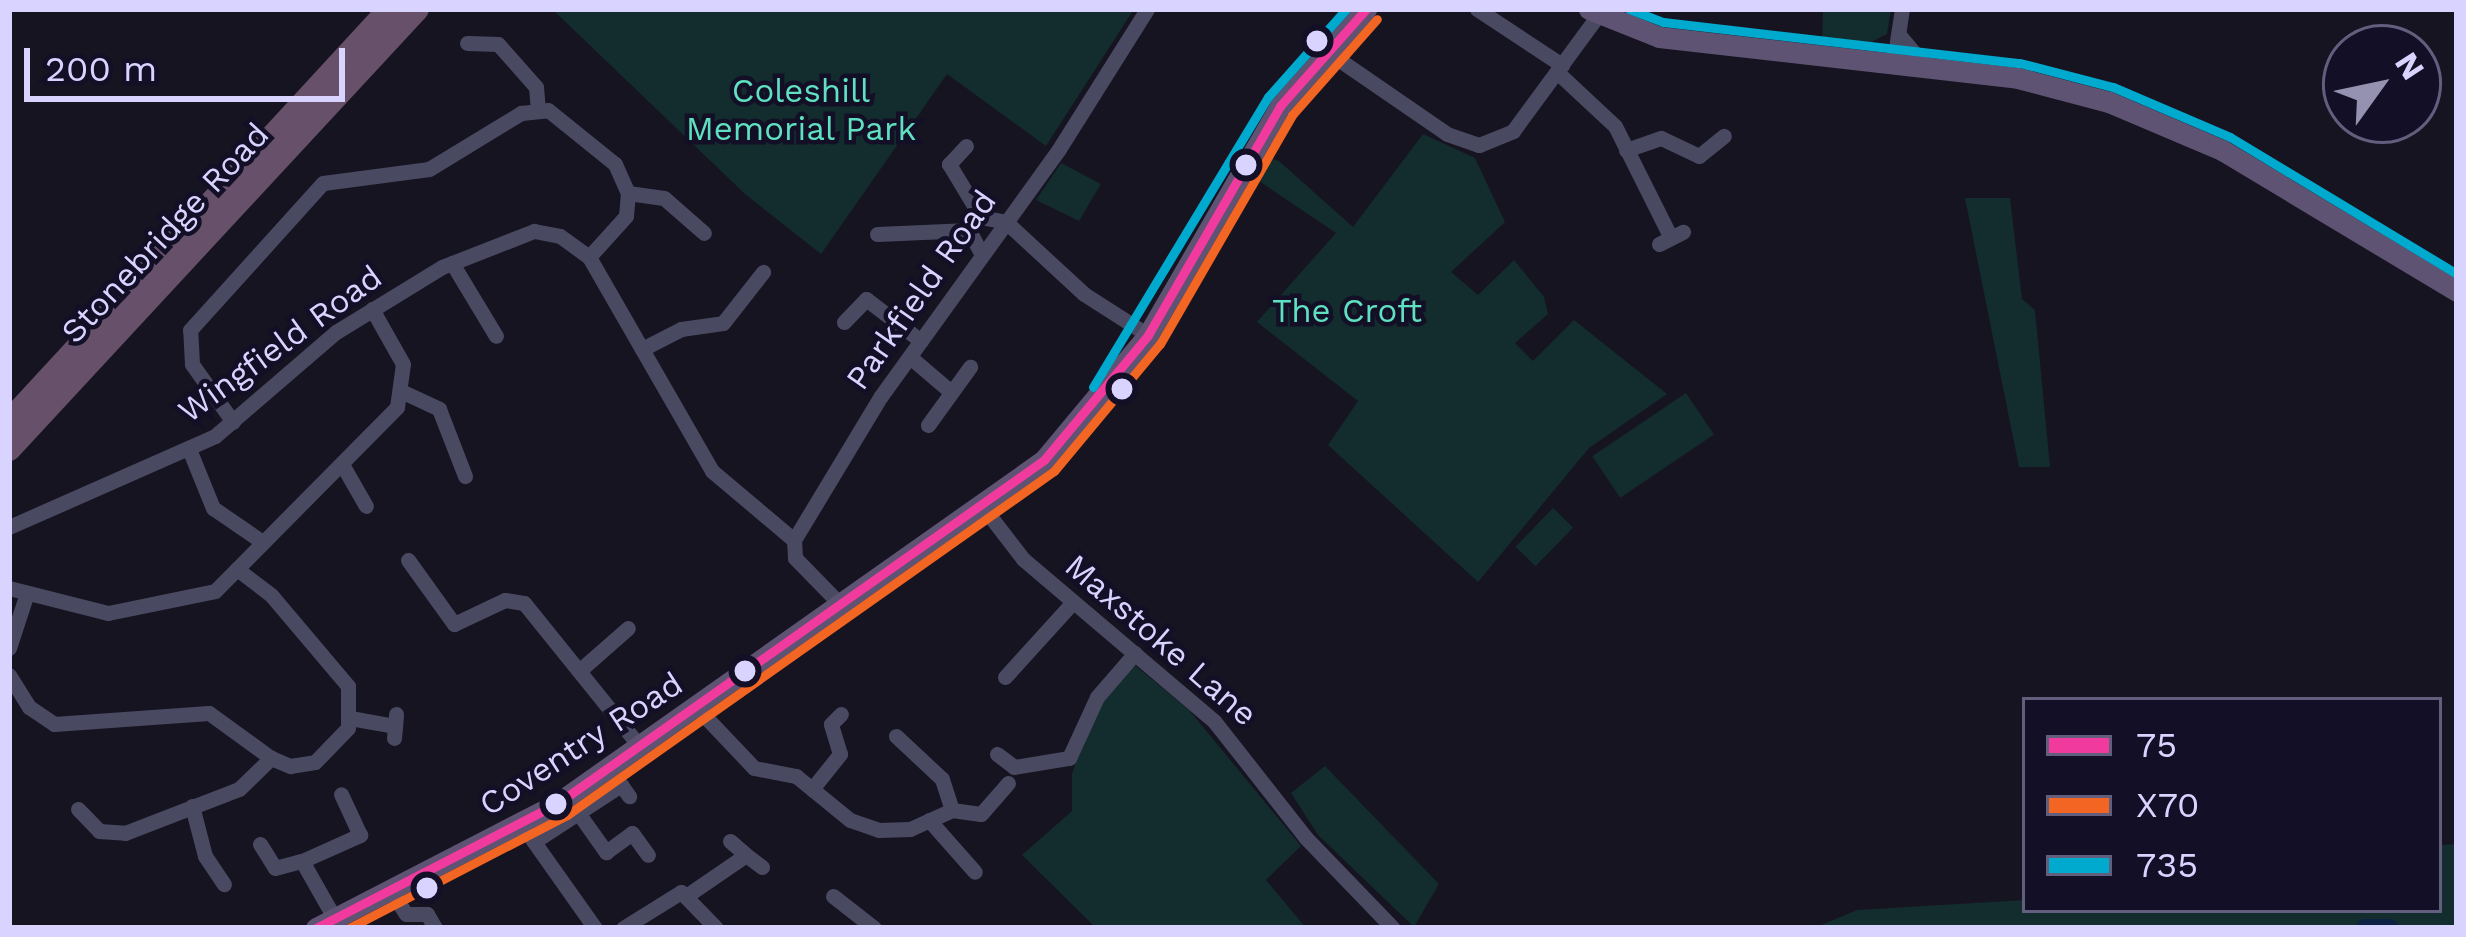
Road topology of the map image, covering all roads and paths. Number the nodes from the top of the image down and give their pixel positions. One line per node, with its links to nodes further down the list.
1 (391, 9): 39 (highway, Stonebridge Road)
2 (417, 9): 42 (highway, Stonebridge Road)
3 (1147, 9): 19 (street, Parkfield Road)
4 (1366, 9): 10 (main road, Coventry Road)
5 (1477, 9): 13 (street)
6 (1902, 9): 8 (street)
7 (1594, 11): 11 (main road); 13 (street)
8 (1900, 36): 11 (street); 12 (street)
9 (467, 43): 14 (street)
10 (1325, 50): 13 (street); 31 (main road, Coventry Road)
11 (1894, 61): 12 (main road)
12 (1924, 65): 28 (main road)
13 (1560, 69): 17 (street)
14 (538, 110): 18 (street); 40 (street)
15 (1724, 136): 17 (street)
16 (966, 146): 20 (street)
17 (1626, 150): 23 (street)
18 (628, 193): 21 (street); 25 (street)
19 (1006, 222): 20 (street); 24 (street, Parkfield Road); 31 (street)
20 (975, 224): 22 (street); 24 (street)
21 (704, 233)
22 (877, 234)
23 (1671, 238)
24 (981, 253): 33 (street, Parkfield Road)
25 (589, 257): 26 (street, Wingfield Road); 34 (street)
26 (452, 263): 29 (street, Wingfield Road); 32 (street)
27 (763, 272): 34 (street)
28 (2457, 291)
29 (372, 310): 37 (street); 40 (street, Wingfield Road)
30 (844, 322): 33 (street)
31 (1148, 335): 47 (main road, Coventry Road)
32 (496, 336)
33 (921, 341): 35 (street, Parkfield Road)
34 (642, 349): 49 (street)
35 (910, 357): 38 (street); 49 (street, Parkfield Road)
36 (970, 367): 38 (street)
37 (403, 392): 44 (street); 45 (street)
38 (951, 392): 41 (street)
39 (9, 422)
40 (233, 422): 43 (street, Wingfield Road)
41 (928, 425)
42 (9, 449)
43 (189, 449): 48 (street, Wingfield Road); 50 (street)
44 (343, 466): 46 (street); 50 (street)
45 (465, 476)
46 (365, 506)
47 (983, 507): 54 (street, Maxstoke Lane); 55 (main road, Coventry Road)
48 (9, 527)
49 (794, 539): 55 (street)
50 (261, 541): 52 (street)
51 (408, 560): 59 (street)
52 (237, 569): 53 (street); 64 (street)
53 (17, 592): 57 (street)
54 (1073, 602): 58 (street, Maxstoke Lane); 61 (street)
55 (839, 604): 62 (main road, Coventry Road)
56 (626, 639): 59 (street)
57 (9, 648)
58 (1135, 652): 68 (street); 99 (street, Maxstoke Lane)
59 (579, 670): 67 (street)
60 (9, 675): 69 (street)
61 (1006, 677)
62 (698, 709): 67 (main road, Coventry Road); 71 (street)
63 (842, 714): 71 (street)
64 (350, 718): 65 (street); 69 (street)
65 (395, 726)
66 (896, 736): 76 (street)
67 (641, 748): 79 (main road, Coventry Road)
68 (998, 754)
69 (271, 758): 74 (street)
70 (1009, 783): 76 (street)
71 (812, 789): 78 (street)
72 (341, 794): 84 (street)
73 (629, 796): 77 (street)
74 (192, 806): 75 (street); 87 (street)
75 (78, 809)
76 (952, 810): 78 (street)
77 (579, 814): 79 (street); 82 (street)
78 (929, 820): 86 (street)
79 (529, 832): 88 (main road, Coventry Road); 94 (street)
80 (730, 841): 83 (street)
81 (260, 844): 84 (street)
82 (648, 855)
83 (746, 855): 85 (street); 89 (street)
84 (302, 861): 92 (street)
85 (762, 867)
86 (975, 872)
87 (224, 884)
88 (392, 891): 92 (main road, Coventry Road); 93 (street)
89 (688, 894): 95 (street); 96 (street)
90 (833, 896): 91 (street)
91 (852, 911): 97 (street); 98 (street)
92 (325, 923)
93 (435, 928)
94 (595, 928)
95 (623, 928)
96 (716, 928)
97 (842, 928)
98 (874, 928)
99 (1393, 928)

